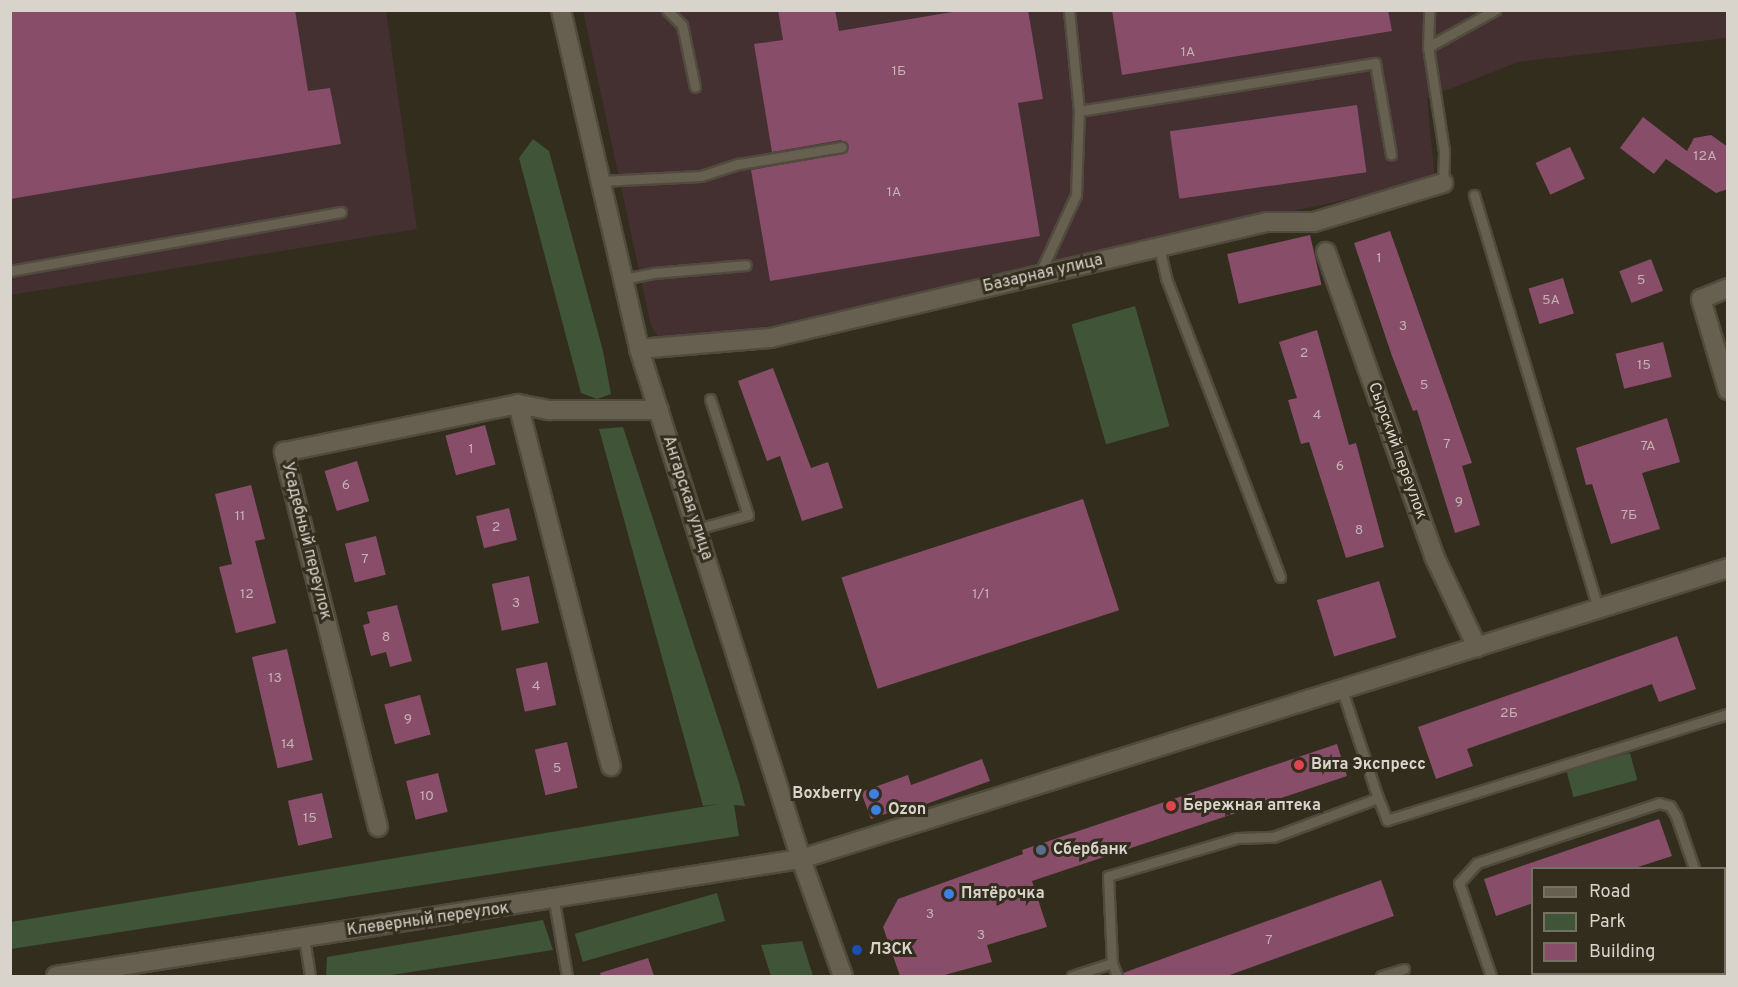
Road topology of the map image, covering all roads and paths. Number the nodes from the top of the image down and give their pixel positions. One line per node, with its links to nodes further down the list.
1 (561, 10): 11 (street, Ангарская улица)
2 (667, 10): 7 (lane)
3 (1070, 10): 8 (lane)
4 (1429, 10): 6 (lane)
5 (1495, 10): 6 (lane)
6 (1428, 47): 12 (lane)
7 (695, 87)
8 (1079, 111): 10 (lane); 19 (lane)
9 (842, 147): 11 (lane)
10 (1391, 155)
11 (600, 181): 20 (street, Ангарская улица)
12 (1443, 183): 15 (street, Базарная улица)
13 (1474, 195): 30 (lane)
14 (341, 212): 18 (lane)
15 (1159, 247): 19 (street, Базарная улица); 29 (lane)
16 (1326, 252): 31 (street, Сырский переулок)
17 (746, 265): 20 (lane)
18 (10, 271)
19 (1039, 276): 22 (street, Базарная улица)
20 (623, 279): 22 (street, Ангарская улица)
21 (1728, 288): 23 (street)
22 (639, 349): 26 (street, Ангарская улица)
23 (1728, 390)
24 (710, 399): 27 (lane)
25 (518, 404): 26 (street, Усадебный переулок); 34 (street); 36 (street, Усадебный переулок)
26 (659, 410): 27 (street, Ангарская улица)
27 (697, 530): 37 (street, Ангарская улица)
28 (1726, 572): 30 (street, Клеверный переулок)
29 (1280, 577)
30 (1598, 608): 31 (street, Клеверный переулок)
31 (1477, 647): 32 (street, Клеверный переулок)
32 (1342, 690): 35 (lane); 37 (street, Клеверный переулок)
33 (1728, 714): 35 (lane)
34 (611, 766)
35 (1378, 798): 41 (lane)
36 (378, 827)
37 (801, 859): 39 (street, Клеверный переулок); 46 (street, Ангарская улица)
38 (1694, 867): 50 (lane)
39 (554, 901): 40 (street, Клеверный переулок); 45 (lane)
40 (304, 938): 43 (street, Клеверный переулок); 44 (lane)
41 (1112, 963): 47 (lane); 48 (lane)
42 (1404, 969): 49 (lane)
43 (56, 976)
44 (310, 976)
45 (567, 976)
46 (843, 976)
47 (1072, 976)
48 (1117, 976)
49 (1382, 976)
50 (1491, 976)

